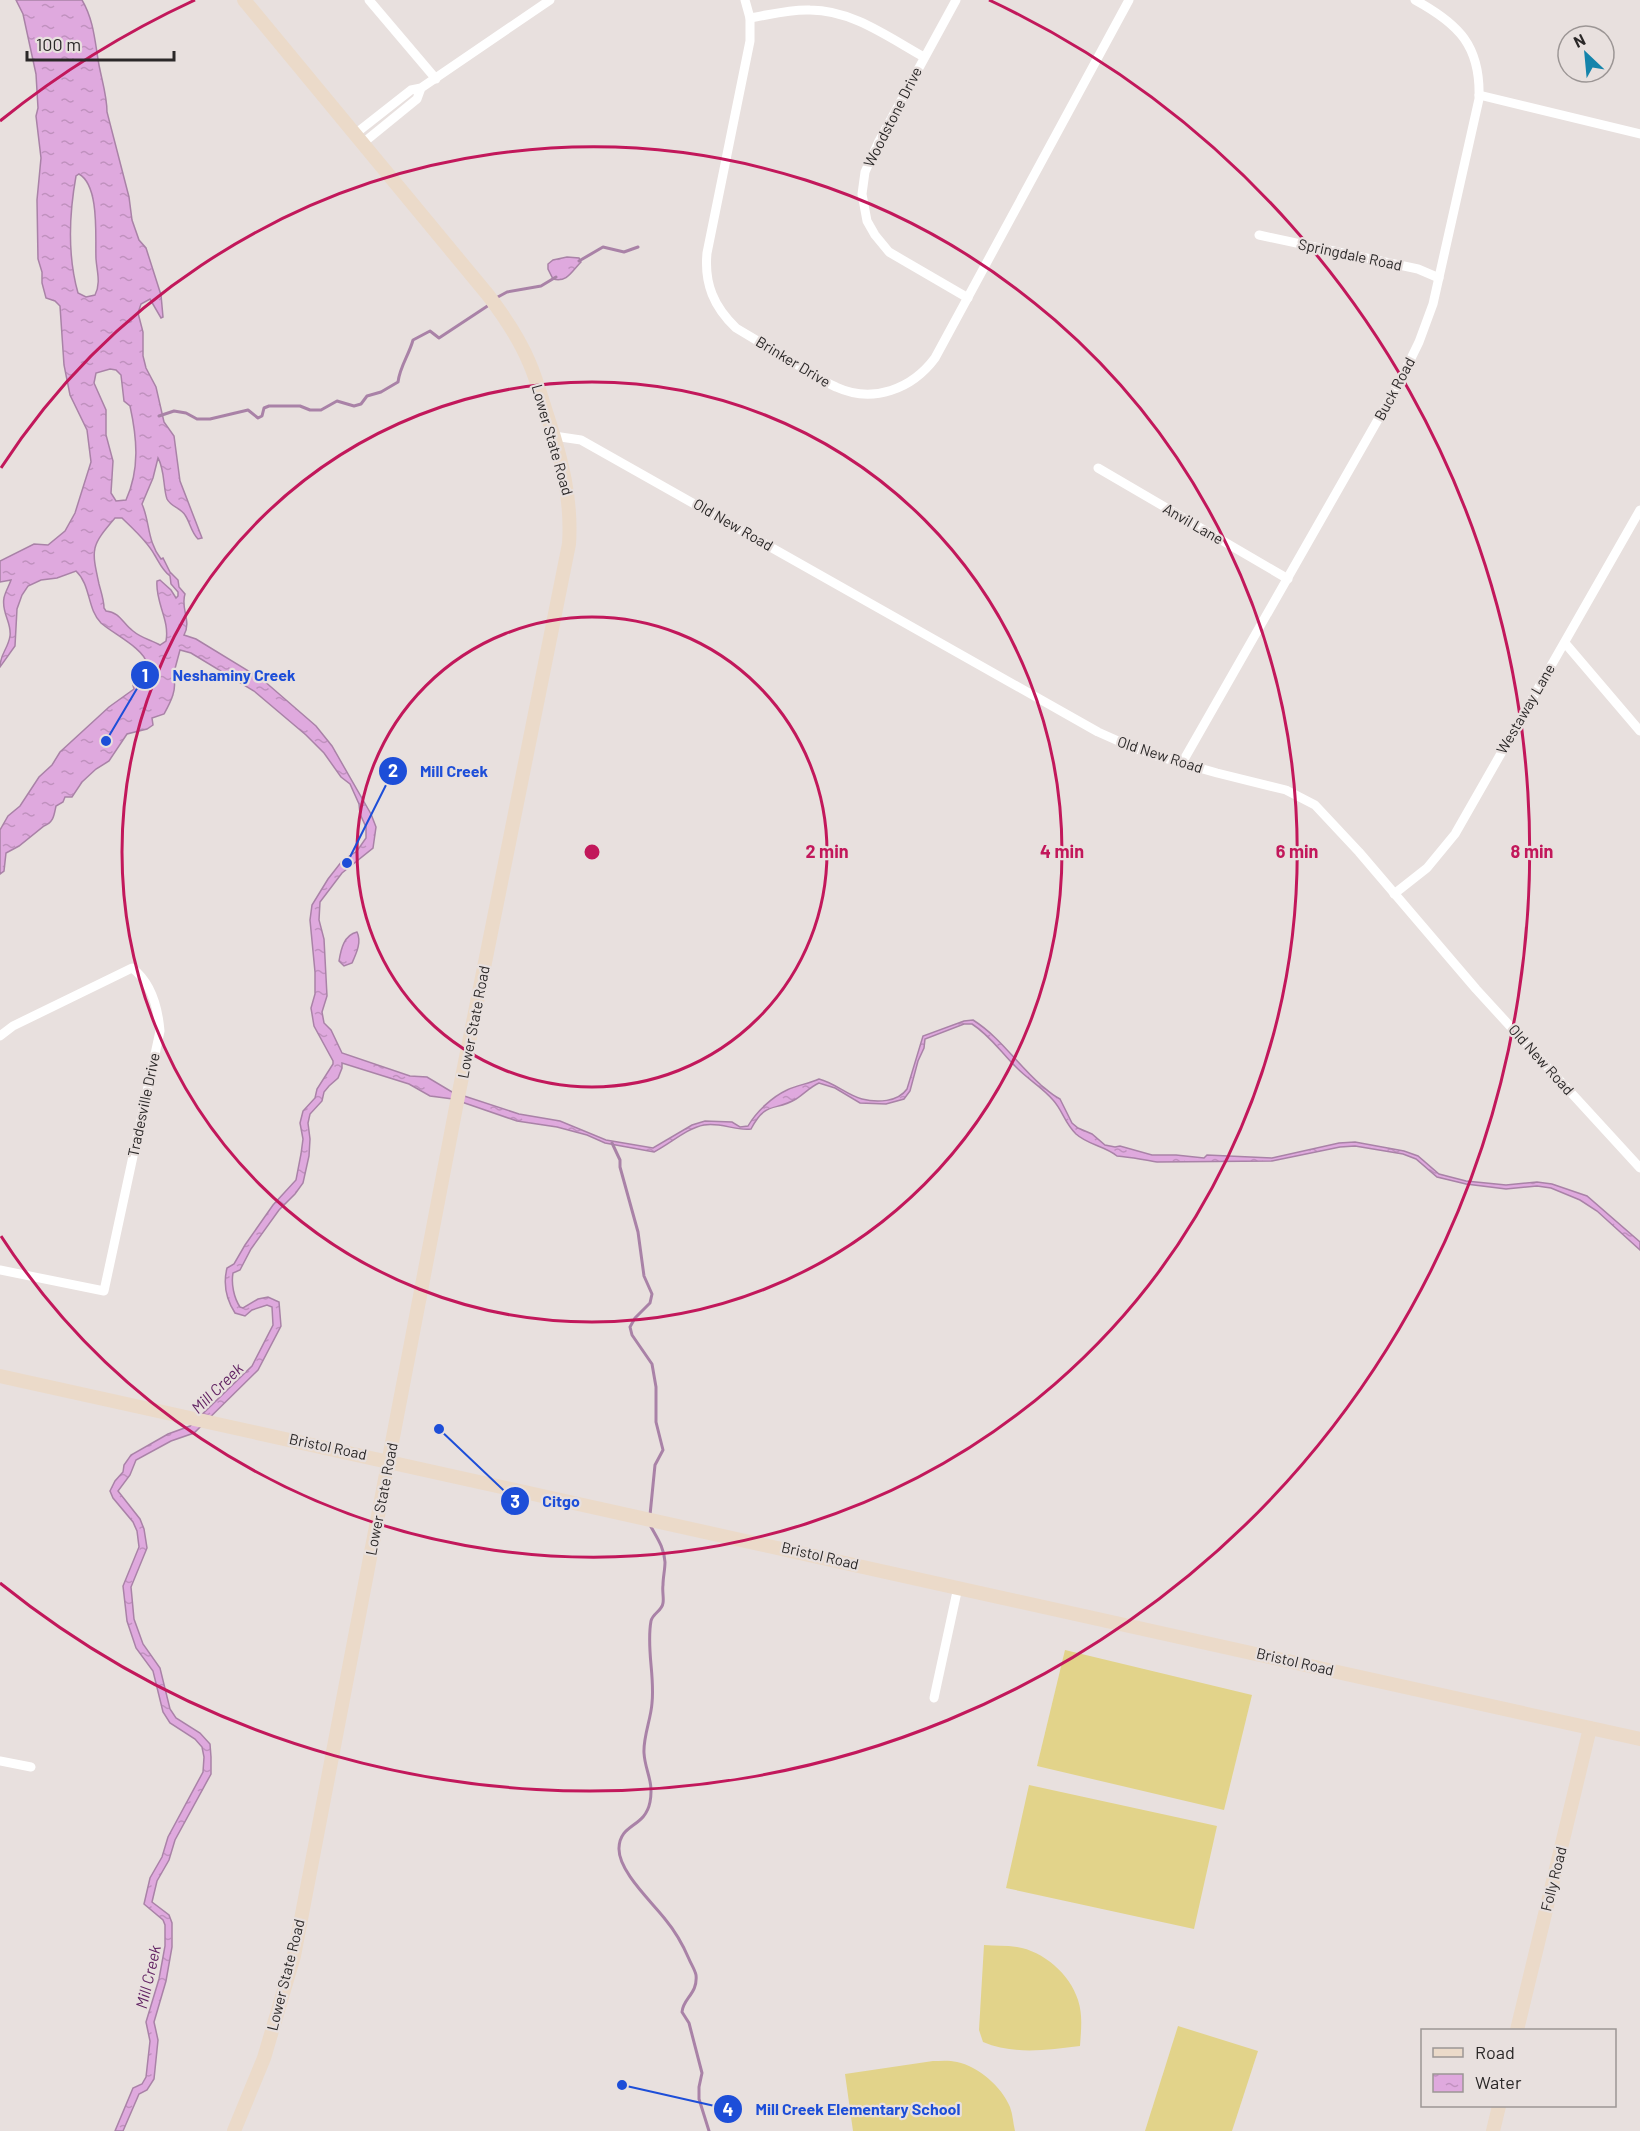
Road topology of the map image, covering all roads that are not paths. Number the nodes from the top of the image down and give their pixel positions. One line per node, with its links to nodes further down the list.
1 (244, 0): 13 (main road, Lower State Road)
2 (369, 0): 10 (street)
3 (550, 0): 10 (street)
4 (745, 0): 8 (street, Brinker Drive)
5 (956, 0): 9 (street, Woodstone Drive)
6 (1129, 0): 16 (street, Brinker Drive)
7 (1415, 0): 11 (street, Buck Road)
8 (750, 18): 9 (street); 16 (street, Brinker Drive)
9 (924, 57): 16 (street, Woodstone Drive)
10 (436, 79): 13 (street)
11 (1479, 95): 12 (street); 15 (street, Buck Road)
12 (1640, 134)
13 (359, 139): 17 (main road, Lower State Road)
14 (1259, 236): 15 (street, Springdale Road)
15 (1440, 278): 20 (street, Buck Road)
16 (968, 298)
17 (554, 436): 23 (street, Old New Road); 29 (main road, Lower State Road)
18 (1098, 468): 20 (street, Anvil Lane)
19 (1640, 510): 21 (street, Westaway Lane)
20 (1288, 579): 23 (street, Buck Road)
21 (1565, 642): 22 (street); 24 (street, Westaway Lane)
22 (1640, 731)
23 (1182, 763): 24 (street, Old New Road)
24 (1394, 894): 26 (street, Old New Road)
25 (0, 1036): 27 (street, Tradesville Drive)
26 (1640, 1168)
27 (0, 1270)
28 (0, 1376): 29 (main road, Bristol Road)
29 (389, 1460): 30 (main road, Bristol Road); 38 (main road, Lower State Road)
30 (958, 1587): 31 (street); 32 (main road, Bristol Road)
31 (934, 1698)
32 (1590, 1728): 33 (main road, Bristol Road); 36 (main road, Folly Road)
33 (1640, 1739)
34 (0, 1761): 35 (street)
35 (31, 1767)
36 (1518, 2029)
37 (1499, 2107): 39 (main road)
38 (234, 2131)
39 (1493, 2131)

